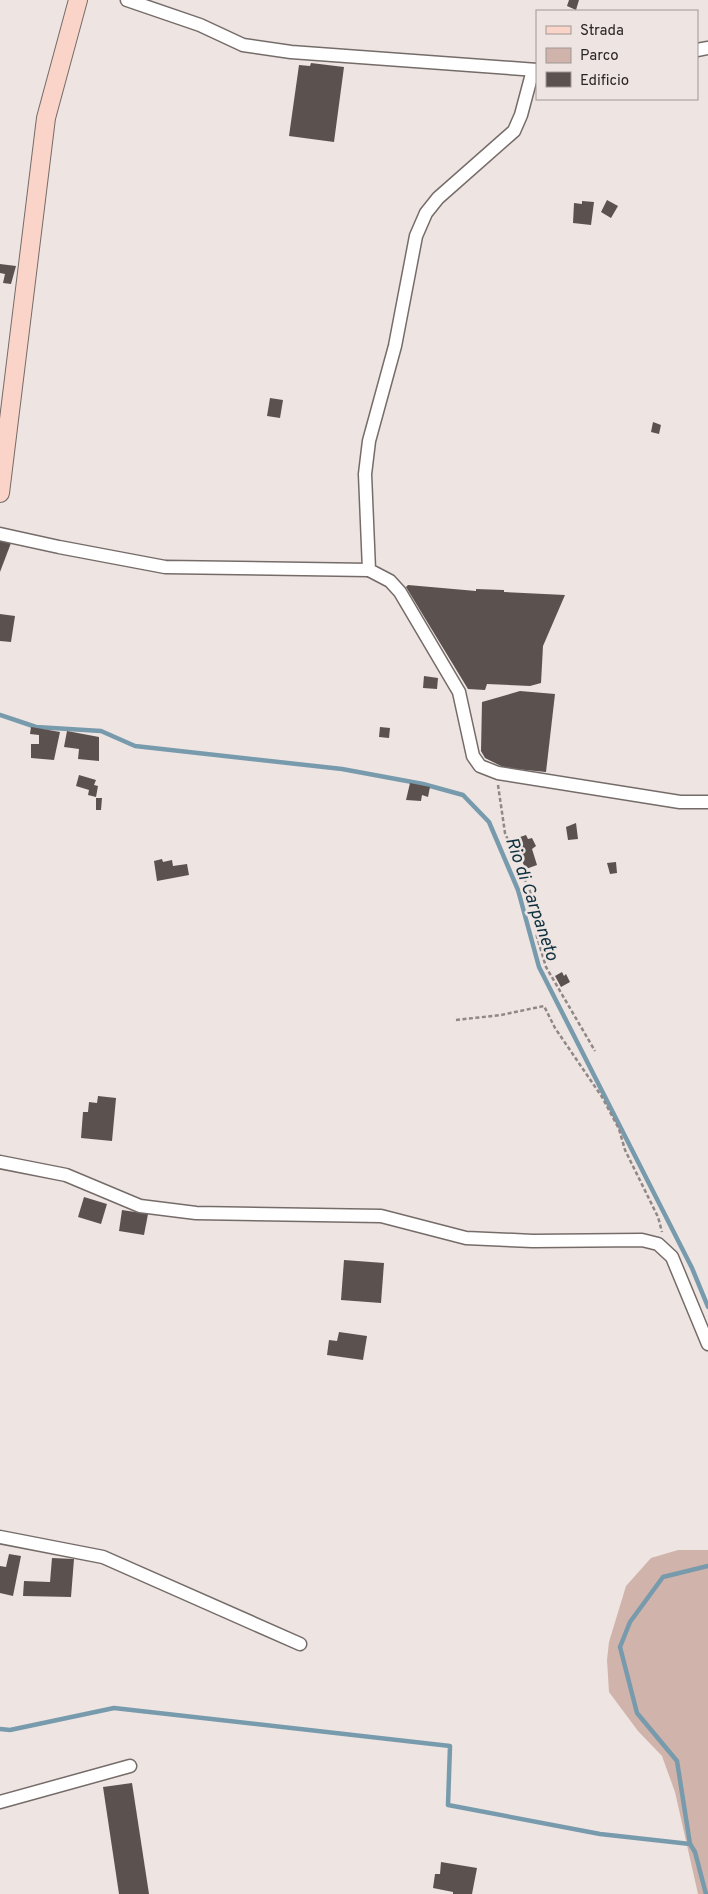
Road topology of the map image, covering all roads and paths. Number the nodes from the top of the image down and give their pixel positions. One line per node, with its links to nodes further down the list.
1 (78, 0): 4 (main road)
2 (126, 0): 3 (street)
3 (535, 70): 6 (street)
4 (1, 480)
5 (0, 534): 6 (street)
6 (369, 570): 7 (street)
7 (498, 774): 8 (street); 10 (path)
8 (708, 802)
9 (456, 1020): 12 (path)
10 (594, 1051)
11 (0, 1162): 12 (street)
12 (658, 1244): 13 (street)
13 (708, 1344)
14 (0, 1537): 15 (street)
15 (300, 1644)
16 (130, 1766): 17 (street)
17 (0, 1802)

